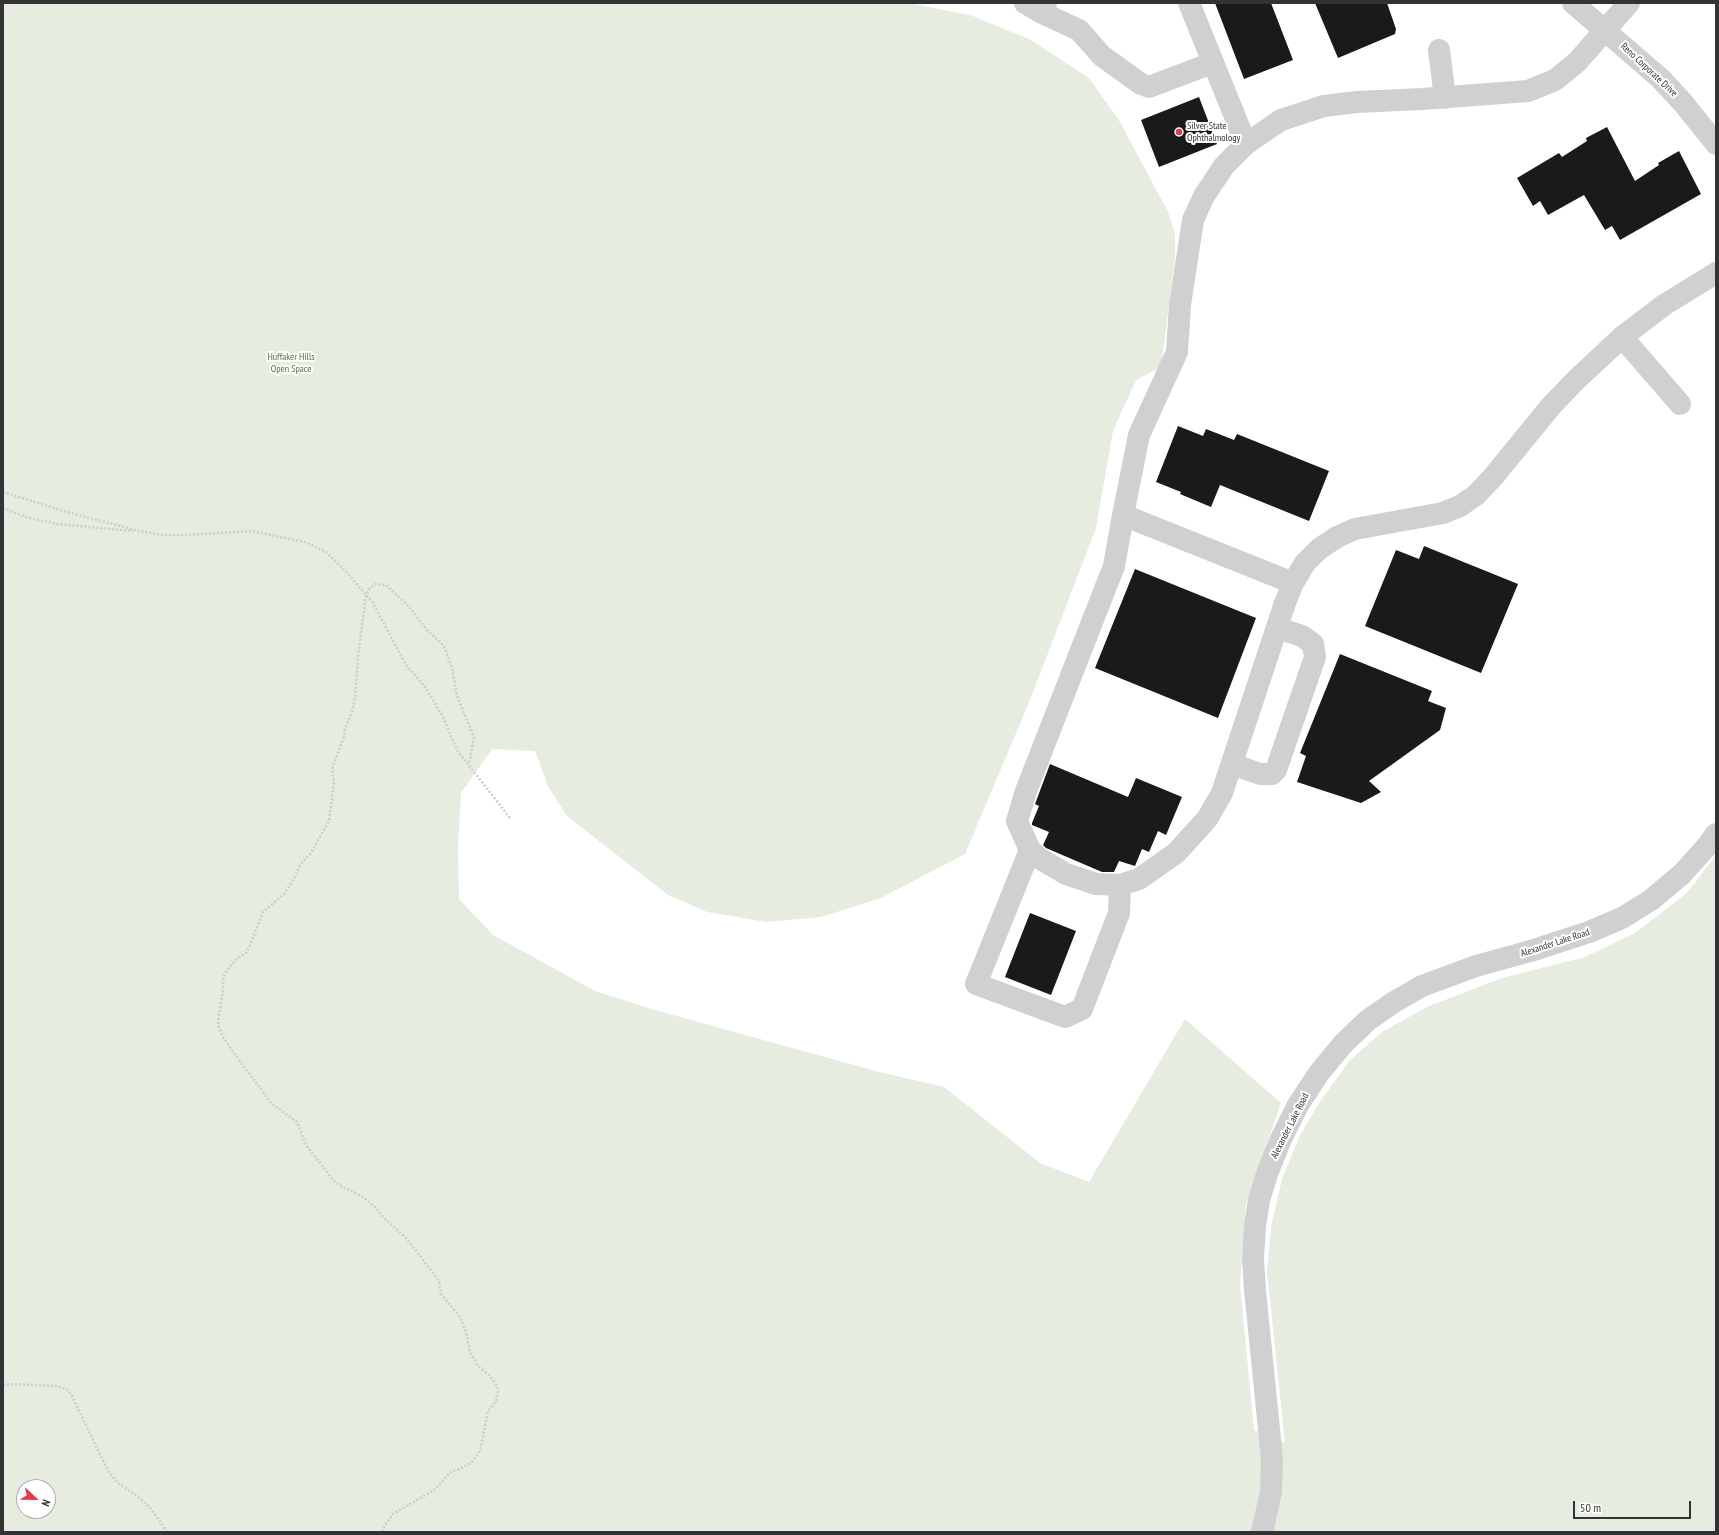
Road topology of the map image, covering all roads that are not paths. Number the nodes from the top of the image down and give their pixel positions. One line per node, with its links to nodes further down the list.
1 (1189, 3): 7 (street)
2 (1573, 3): 5 (street, Reno Corporate Drive)
3 (1629, 3): 5 (street)
4 (1038, 6): 7 (street)
5 (1605, 30): 8 (street); 10 (street, Reno Corporate Drive)
6 (1439, 50): 8 (street)
7 (1212, 63): 9 (street)
8 (1445, 98): 9 (street)
9 (1246, 144): 14 (street)
10 (1716, 144)
11 (1716, 273): 12 (street)
12 (1622, 337): 13 (street); 15 (street)
13 (1680, 404)
14 (1123, 515): 15 (street); 19 (street)
15 (1293, 583): 16 (street)
16 (1277, 628): 17 (street); 17 (street)
17 (1232, 764): 20 (street)
18 (1716, 834): 21 (street, Alexander Lake Road)
19 (1030, 850): 20 (street); 20 (street)
20 (1120, 885)
21 (1262, 1532)

